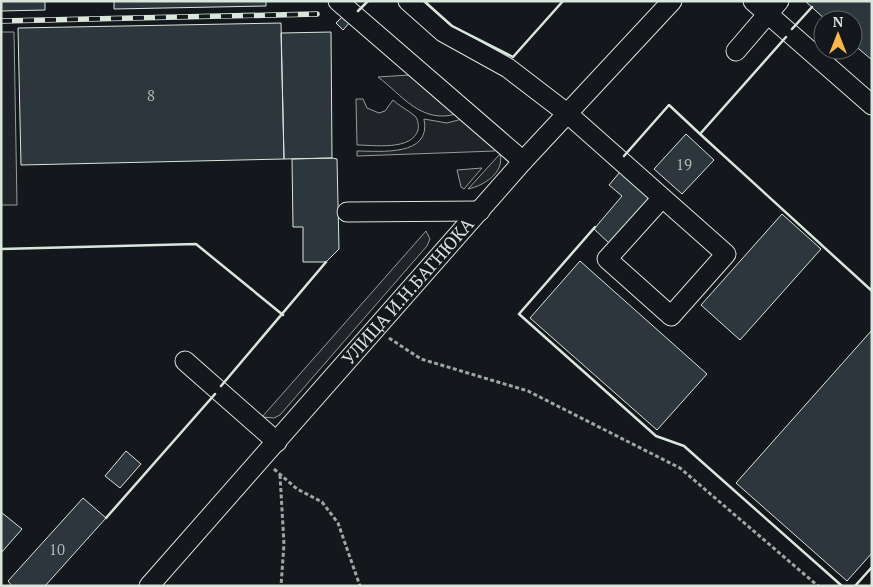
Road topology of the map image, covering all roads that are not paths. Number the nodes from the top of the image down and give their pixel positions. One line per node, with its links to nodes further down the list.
1 (338, 1): 9 (street)
2 (408, 1): 8 (street)
3 (672, 1): 8 (street, УЛИЦА И.Н.БАГНЮКА)
4 (753, 1): 5 (street)
5 (774, 8): 6 (street); 7 (street)
6 (736, 51)
7 (872, 105)
8 (568, 114): 9 (street, УЛИЦА И.Н.БАГНЮКА); 10 (street)
9 (523, 161): 11 (street, УЛИЦА И.Н.БАГНЮКА)
10 (662, 198): 10 (street)
11 (480, 211): 12 (street); 14 (street, УЛИЦА И.Н.БАГНЮКА)
12 (347, 212)
13 (185, 361): 14 (street)
14 (277, 442): 15 (street, УЛИЦА И.Н.БАГНЮКА)
15 (149, 586)

